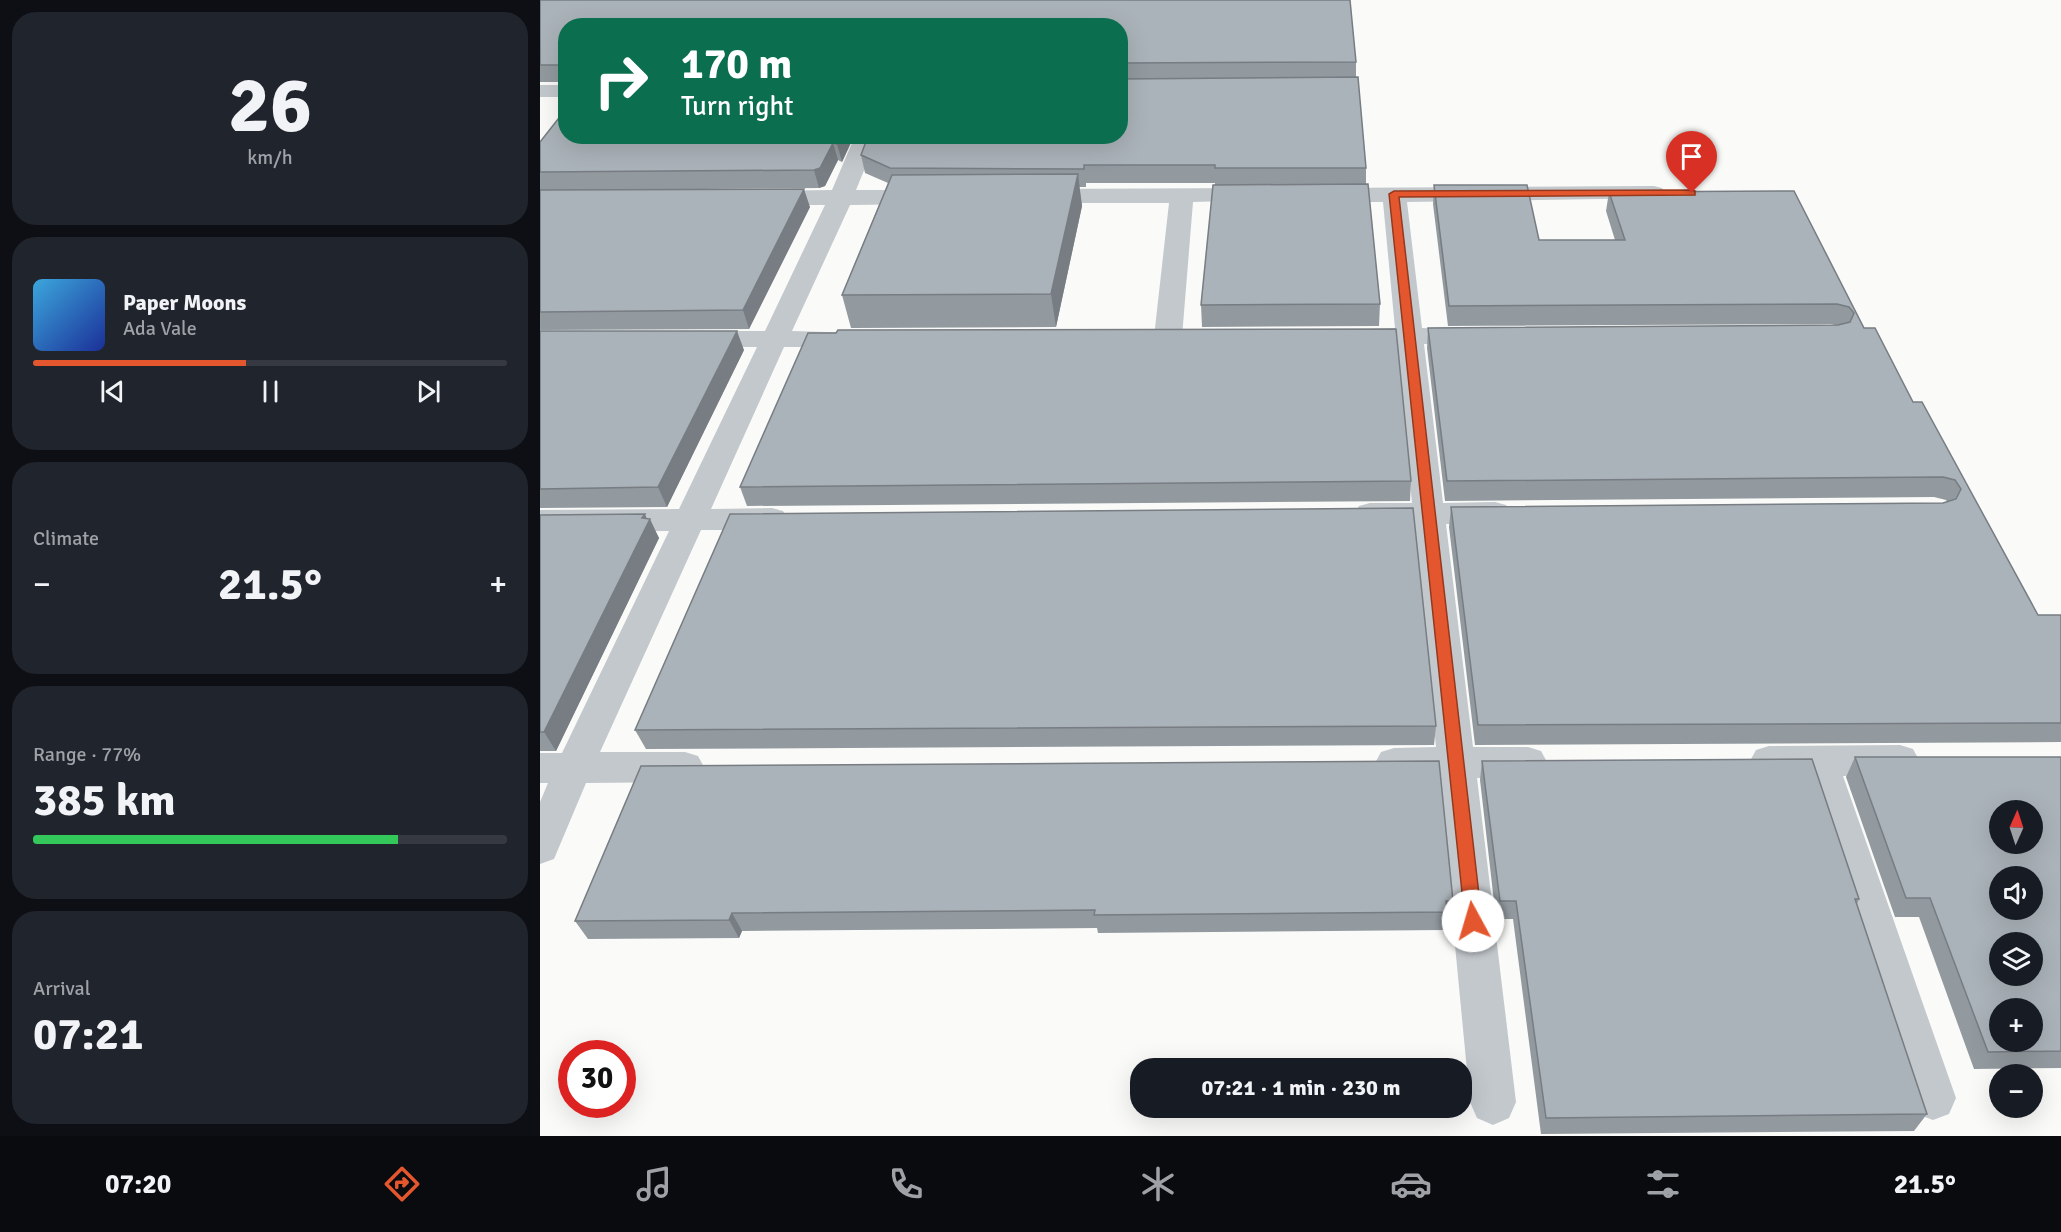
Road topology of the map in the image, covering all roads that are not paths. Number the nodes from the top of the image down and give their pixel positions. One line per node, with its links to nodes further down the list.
1 (540, 91): 2 (street)
2 (558, 91)
3 (864, 144): 8 (street)
4 (1679, 193): 5 (street)
5 (1394, 194): 7 (street); 12 (street)
6 (1018, 196): 7 (street)
7 (1182, 196): 14 (street)
8 (841, 197): 9 (street); 10 (street); 16 (street)
9 (947, 197)
10 (737, 198)
11 (1329, 336): 12 (street)
12 (1410, 336): 13 (street); 19 (street)
13 (1492, 336)
14 (1168, 337)
15 (669, 339): 16 (street)
16 (774, 339): 17 (street); 22 (street)
17 (870, 339)
18 (1523, 513): 19 (street)
19 (1429, 514): 20 (street); 27 (street)
20 (1345, 515)
21 (797, 519): 22 (street)
22 (690, 520): 23 (street); 31 (street)
23 (540, 521)
24 (1934, 760): 26 (street)
25 (1737, 761): 26 (street)
26 (1819, 761): 33 (street)
27 (1456, 762): 28 (street); 29 (street); 34 (street)
28 (1561, 762)
29 (1361, 763)
30 (717, 766): 31 (street)
31 (557, 767): 32 (street)
32 (540, 847)
33 (1933, 1098)
34 (1493, 1102)

